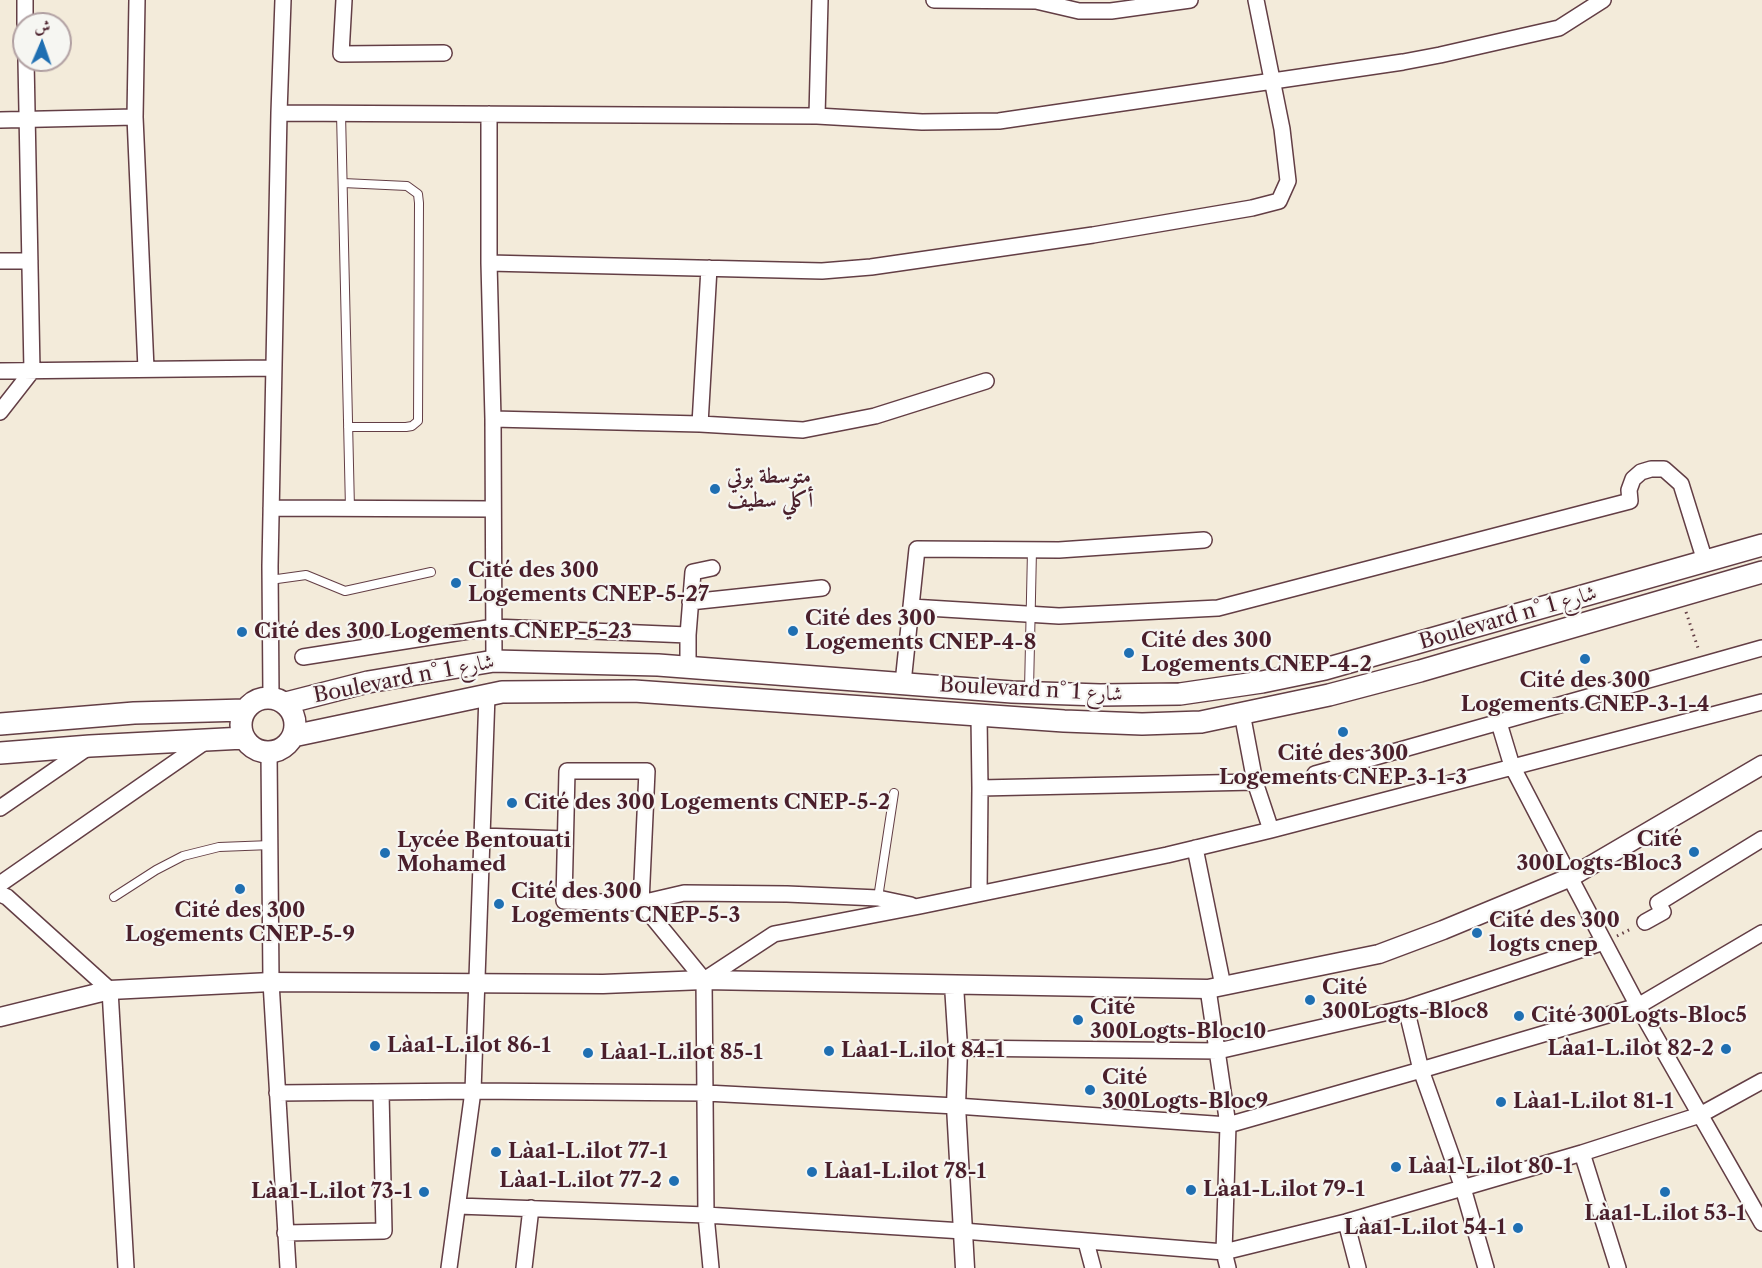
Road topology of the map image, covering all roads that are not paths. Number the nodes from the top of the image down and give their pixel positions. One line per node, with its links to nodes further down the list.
1 (137, 0): 17 (street)
2 (283, 0): 13 (street)
3 (344, 0): 10 (street)
4 (820, 0): 16 (street)
5 (934, 0): 9 (street)
6 (1190, 0): 9 (street)
7 (1256, 0): 12 (street)
8 (1603, 0): 12 (street)
9 (1036, 1)
10 (444, 53)
11 (26, 72): 18 (street)
12 (1271, 81): 16 (street); 24 (street)
13 (279, 113): 14 (street); 25 (street)
14 (341, 113): 15 (street); 20 (lane)
15 (489, 114): 16 (street); 23 (street)
16 (817, 116)
17 (135, 117): 18 (street); 26 (street)
18 (27, 119): 19 (street); 22 (street)
19 (0, 120)
20 (343, 183): 33 (lane); 33 (lane)
21 (0, 261): 22 (street)
22 (30, 261): 28 (street)
23 (489, 263): 24 (street); 31 (street)
24 (709, 268): 32 (street)
25 (274, 368): 26 (street); 34 (street)
26 (146, 369): 28 (street)
27 (0, 371): 28 (street)
28 (32, 371): 30 (street)
29 (986, 381): 32 (street)
30 (0, 412)
31 (493, 418): 32 (street); 36 (street)
32 (700, 424)
33 (348, 427): 35 (lane)
34 (271, 508): 35 (street); 44 (street)
35 (350, 508): 36 (street)
36 (493, 509): 49 (street)
37 (1204, 540): 39 (street)
38 (1762, 545): 40 (main road, Boulevard n° شارع 1)
39 (1032, 550): 47 (street); 48 (lane)
40 (1705, 561): 48 (street); 56 (main road, Boulevard n° شارع 1)
41 (712, 568): 46 (street)
42 (431, 572): 44 (lane)
43 (1762, 572): 61 (main road, Boulevard n° شارع 1)
44 (270, 580): 58 (street)
45 (822, 588): 46 (street)
46 (690, 602): 50 (street)
47 (911, 607): 48 (street); 55 (street)
48 (1030, 615): 56 (lane)
49 (494, 627): 50 (street); 52 (street); 53 (street)
50 (687, 635): 54 (street)
51 (1762, 648): 63 (street)
52 (303, 657)
53 (494, 661): 54 (main road, Boulevard n° شارع 1); 58 (main road, Boulevard n° شارع 1)
54 (688, 667): 55 (main road, Boulevard n° شارع 1)
55 (903, 683): 56 (main road, Boulevard n° شارع 1)
56 (1029, 692)
57 (487, 695): 62 (main road, Boulevard n° شارع 1); 65 (main road, Boulevard n° شارع 1); 79 (street)
58 (279, 700): 60 (main road); 65 (main road)
59 (1762, 702): 72 (street)
60 (245, 710): 64 (main road); 66 (main road)
61 (1242, 713): 62 (main road, Boulevard n° شارع 1); 74 (street)
62 (979, 716): 75 (street)
63 (1499, 723): 72 (street); 73 (street)
64 (0, 724)
65 (293, 736): 69 (main road)
66 (244, 738): 67 (main road); 69 (main road)
67 (209, 739): 68 (main road); 85 (street)
68 (90, 746): 70 (main road); 77 (street)
69 (269, 752): 82 (street)
70 (0, 753)
71 (1762, 765): 84 (street)
72 (1512, 766): 78 (street); 84 (street)
73 (1316, 774)
74 (1255, 782): 75 (street); 78 (street)
75 (980, 788): 86 (street)
76 (894, 793): 89 (lane)
77 (0, 808)
78 (1271, 830): 83 (street)
79 (482, 836): 80 (street); 97 (street)
80 (565, 839): 90 (street); 90 (street)
81 (1762, 839): 92 (street)
82 (271, 845): 88 (lane); 96 (street)
83 (1195, 848): 86 (street); 99 (street)
84 (1570, 877): 94 (street); 99 (street)
85 (0, 884)
86 (979, 893): 91 (street)
87 (0, 894): 100 (street)
88 (114, 897)
89 (878, 898): 90 (street); 91 (street)
90 (641, 903): 95 (street)
91 (920, 906): 95 (street)
92 (1646, 922)
93 (1762, 933): 101 (street)
94 (1604, 942): 101 (street); 102 (street)
95 (704, 980): 97 (street); 98 (street); 111 (street)
96 (271, 982): 97 (street); 100 (street); 110 (street)
97 (476, 983): 108 (street)
98 (954, 985): 99 (street); 104 (street)
99 (1216, 988): 105 (street)
100 (110, 990): 103 (street); 126 (street)
101 (1638, 1006): 106 (street); 113 (street)
102 (1406, 1008): 105 (street); 106 (street)
103 (0, 1017)
104 (958, 1048): 105 (street); 112 (street)
105 (1218, 1051): 114 (street)
106 (1421, 1070): 114 (street); 116 (street)
107 (1762, 1081): 113 (street)
108 (473, 1091): 109 (street); 111 (street); 117 (street)
109 (381, 1092): 110 (street); 123 (street)
110 (277, 1093): 123 (street)
111 (706, 1093): 112 (street); 119 (street)
112 (956, 1106): 114 (street); 122 (street)
113 (1700, 1115): 115 (street); 121 (street)
114 (1228, 1125): 125 (street)
115 (1582, 1153): 116 (street); 136 (street)
116 (1463, 1188): 120 (street); 135 (street)
117 (458, 1206): 118 (street); 128 (street)
118 (531, 1208): 119 (street); 129 (street)
119 (706, 1215): 122 (street); 130 (street)
120 (1346, 1222): 125 (street); 134 (street)
121 (1762, 1223)
122 (963, 1231): 124 (street); 131 (street)
123 (285, 1233): 127 (street)
124 (1086, 1242): 125 (street); 132 (street)
125 (1224, 1252): 133 (street)
126 (126, 1268)
127 (288, 1268)
128 (449, 1268)
129 (524, 1268)
130 (711, 1268)
131 (965, 1268)
132 (1094, 1268)
133 (1228, 1268)
134 (1358, 1268)
135 (1486, 1268)
136 (1618, 1268)

